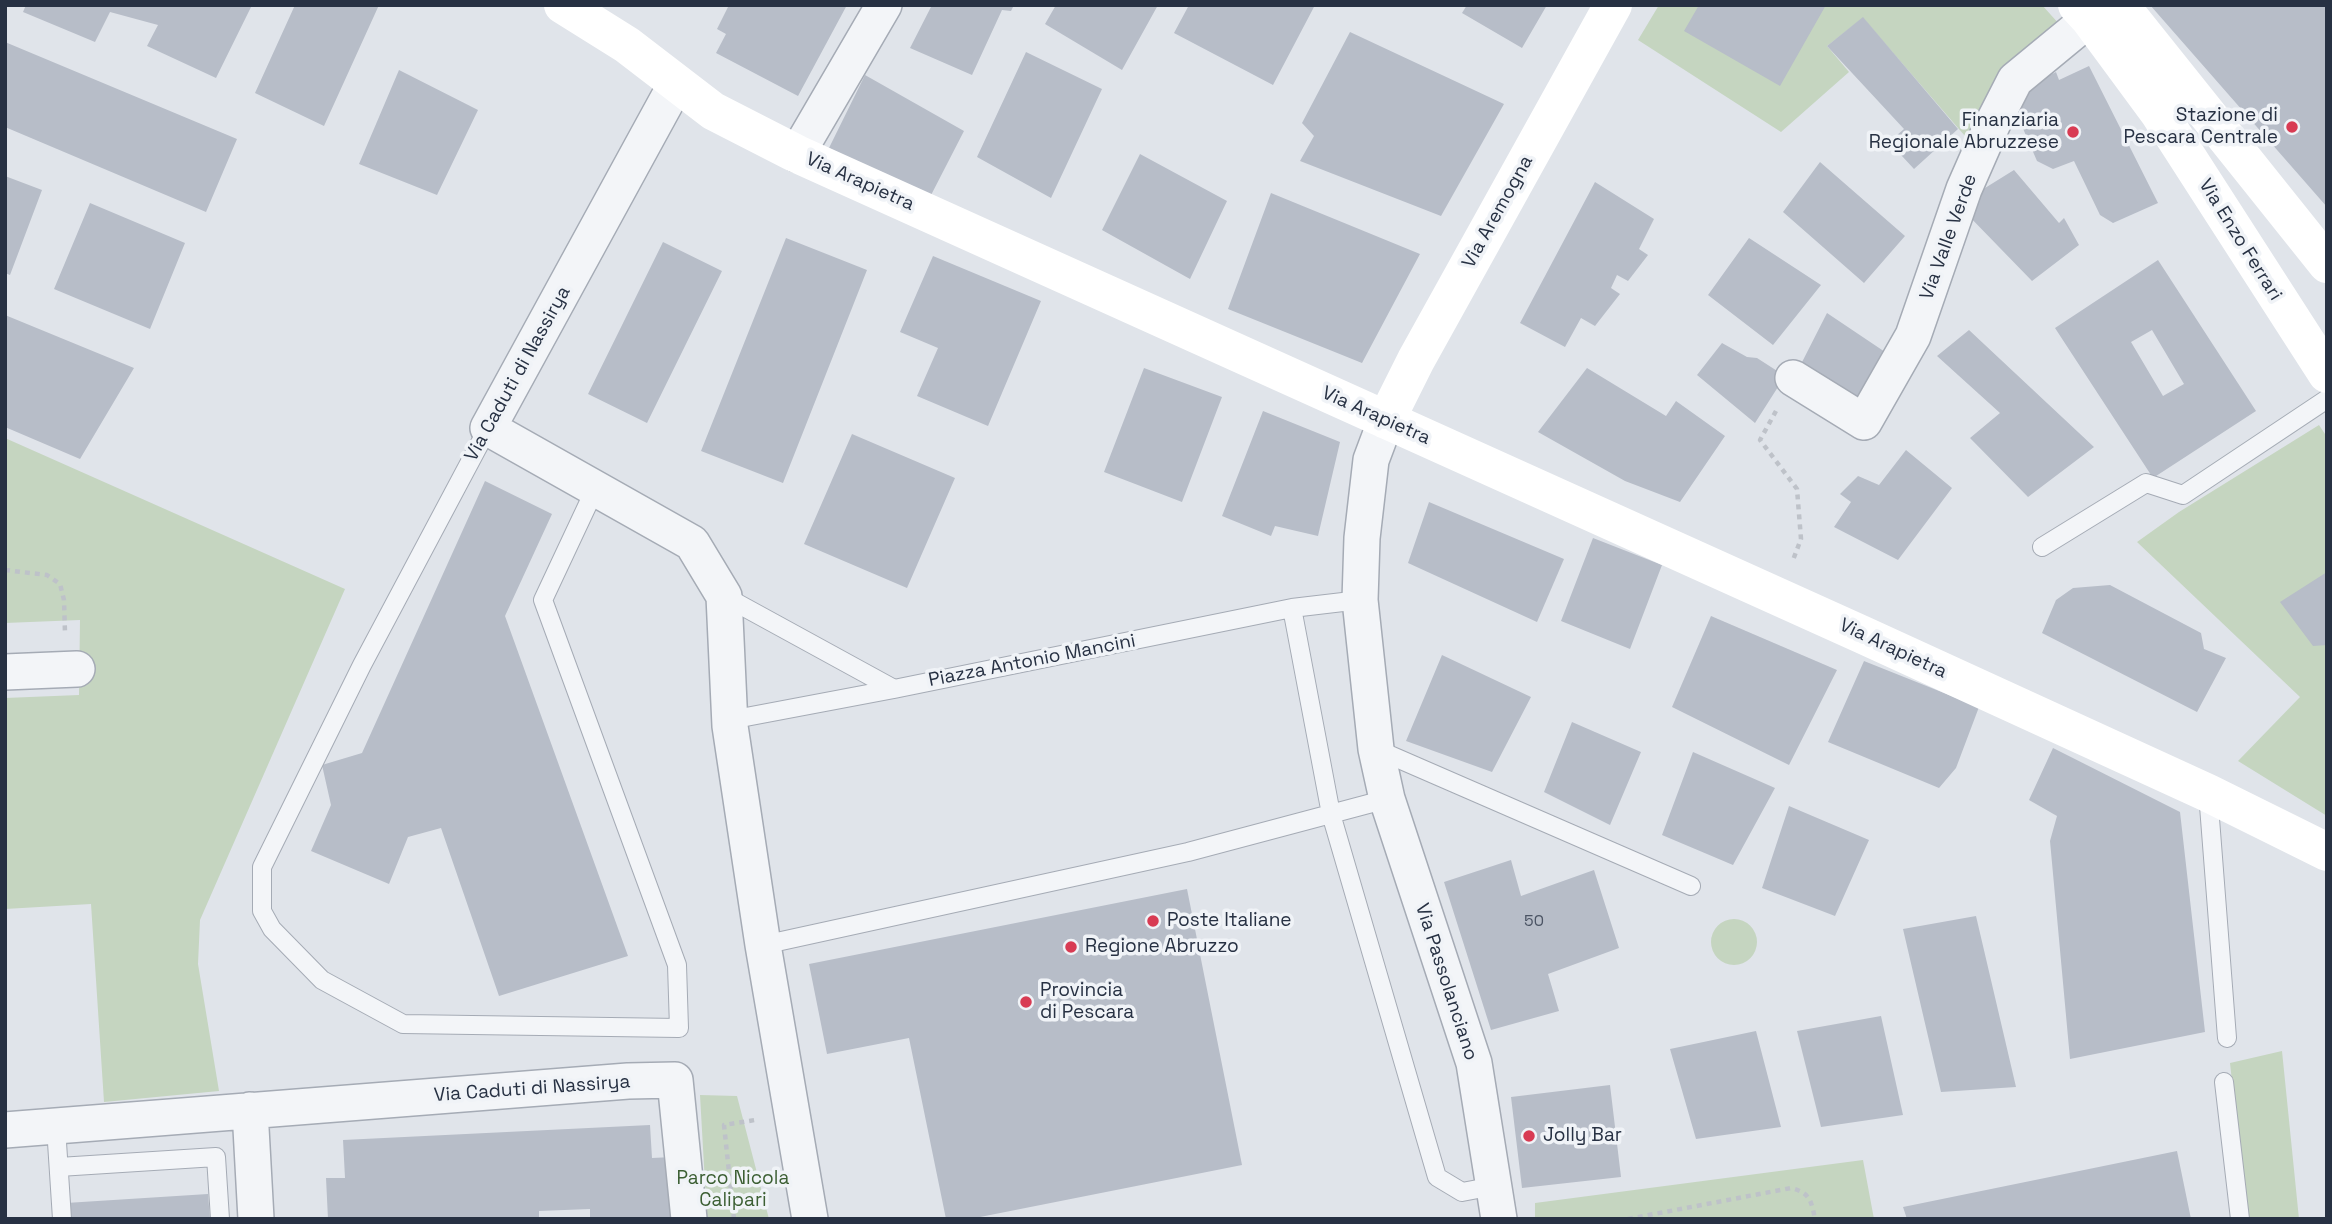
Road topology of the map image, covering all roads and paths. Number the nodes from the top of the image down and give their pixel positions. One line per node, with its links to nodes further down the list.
1 (564, 5): 5 (street, Via Arapietra)
2 (884, 5): 6 (street)
3 (1613, 5): 11 (street, Via Aremogna)
4 (2098, 8): 7 (street); 8 (street, Via Enzo Ferrari); 9 (street, Via Valle Verde)
5 (676, 84): 6 (street, Via Arapietra); 12 (street, Via Caduti di Nassirya)
6 (797, 154): 11 (street, Via Arapietra)
7 (2327, 264)
8 (2327, 374)
9 (1793, 378): 17 (path)
10 (2327, 399): 14 (lane)
11 (1386, 420): 17 (street, Via Arapietra); 18 (street, Via Passolanciano)
12 (488, 428): 13 (street); 13 (lane, Via Caduti di Nassirya)
13 (596, 487): 16 (street)
14 (2042, 547)
15 (5, 570): 20 (path)
16 (724, 596): 22 (lane); 23 (street)
17 (1780, 597): 25 (street, Via Arapietra)
18 (1360, 600): 19 (lane, Piazza Antonio Mancini); 24 (street, Via Passolanciano)
19 (1292, 608): 22 (lane, Piazza Antonio Mancini); 27 (lane)
20 (71, 669): 21 (street)
21 (5, 672)
22 (894, 689): 23 (lane, Piazza Antonio Mancini)
23 (730, 720): 30 (street)
24 (1376, 749): 26 (street, Via Passolanciano); 29 (lane)
25 (2208, 793): 28 (street, Via Arapietra); 31 (lane)
26 (1387, 799): 27 (lane); 38 (street, Via Passolanciano)
27 (1331, 814): 30 (lane); 38 (lane)
28 (2327, 852)
29 (1691, 886)
30 (763, 945): 44 (street)
31 (2227, 1038)
32 (2224, 1082): 47 (lane)
33 (250, 1110): 35 (street, Via Caduti di Nassirya); 41 (street); 42 (street, Via Caduti di Nassirya)
34 (724, 1125): 43 (path)
35 (56, 1127): 36 (street, Via Caduti di Nassirya); 37 (lane)
36 (5, 1130)
37 (59, 1167): 39 (lane); 40 (lane)
38 (1497, 1203)
39 (62, 1219)
40 (220, 1219)
41 (257, 1219)
42 (689, 1219)
43 (734, 1219)
44 (810, 1219)
45 (1628, 1219): 46 (path)
46 (1815, 1219)
47 (2239, 1219)

